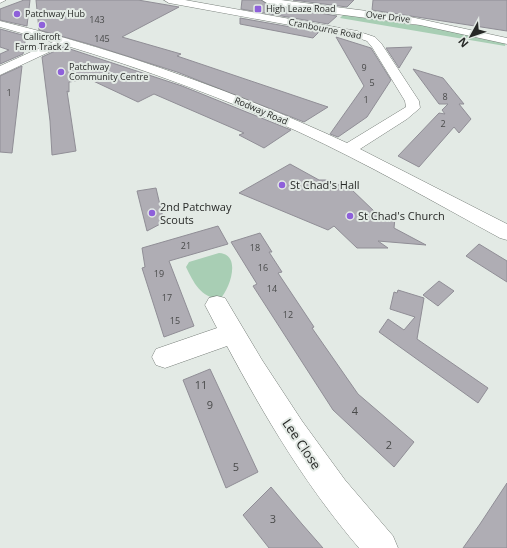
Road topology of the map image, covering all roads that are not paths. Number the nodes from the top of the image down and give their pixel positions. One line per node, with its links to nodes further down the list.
1 (169, 0): 9 (street, Cranbourne Road)
2 (267, 0): 4 (street, Over Drive)
3 (347, 0): 4 (street)
4 (333, 11): 7 (street, Over Drive)
5 (0, 24): 6 (street, Rodway Road)
6 (64, 41): 8 (street); 9 (street, Rodway Road)
7 (507, 41)
8 (0, 71)
9 (348, 149): 10 (street, Rodway Road)
10 (507, 233)
11 (217, 304): 12 (street, Lee Close)
12 (232, 333): 13 (street); 14 (street, Lee Close)
13 (165, 357)
14 (381, 548)

